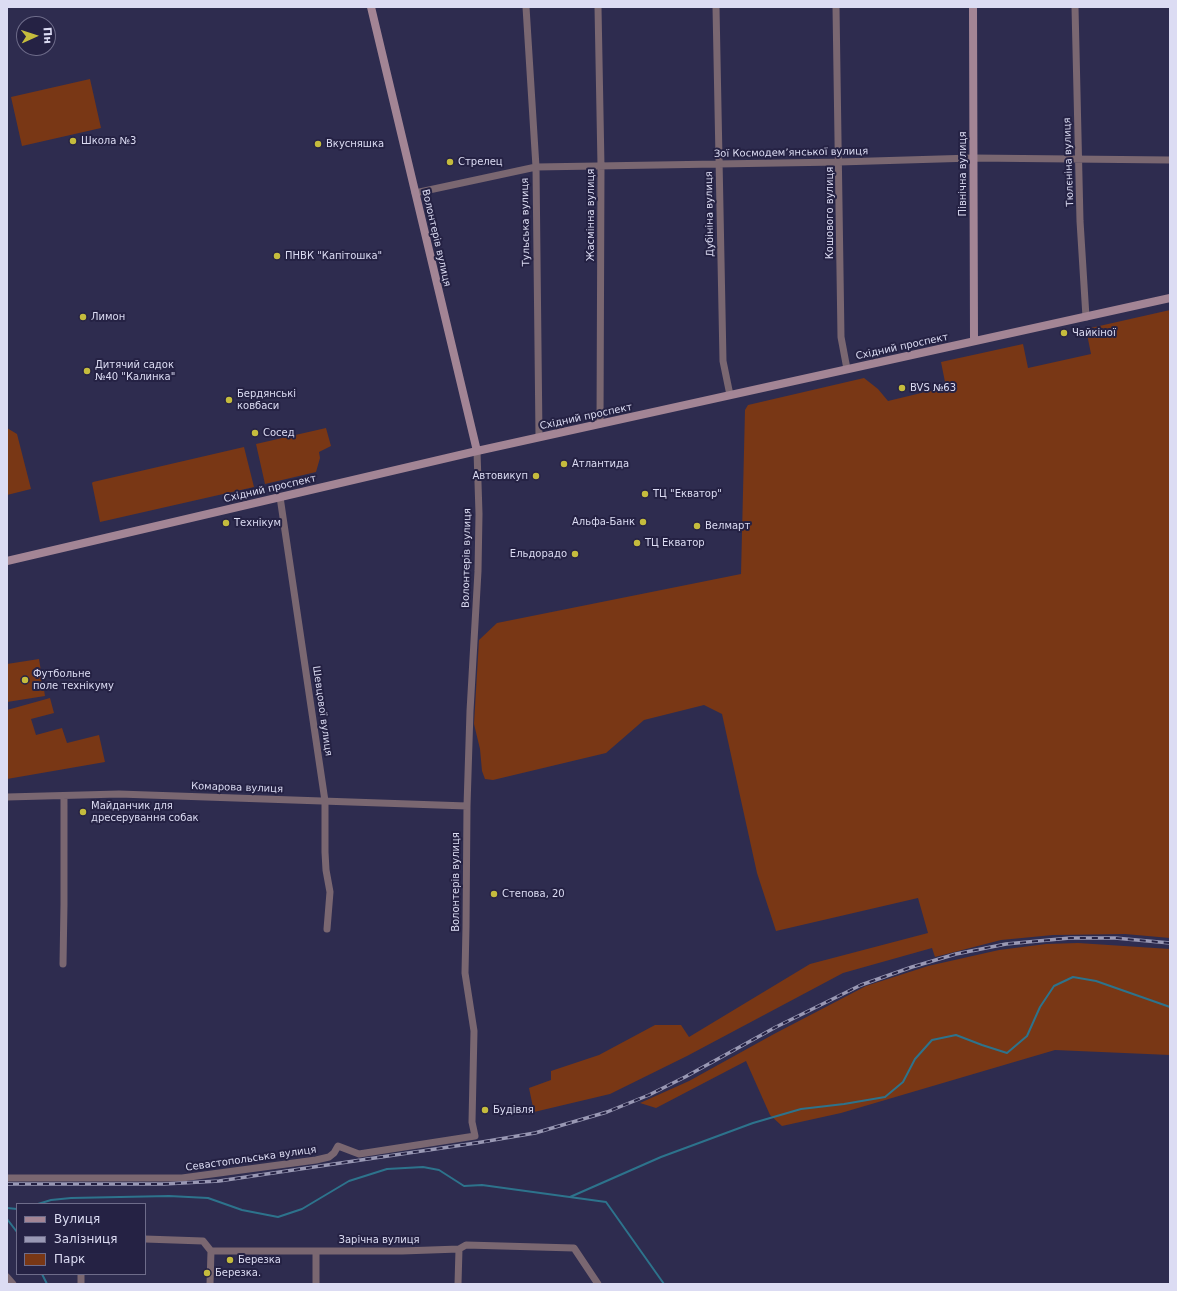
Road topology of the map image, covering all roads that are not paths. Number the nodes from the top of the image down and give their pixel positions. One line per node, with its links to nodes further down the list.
1 (371, 7): 15 (main road, Волонтерів вулиця)
2 (526, 7): 14 (street, Тульська вулиця)
3 (598, 7): 13 (street, Жасмінна вулиця)
4 (716, 7): 12 (street, Дубініна вулиця)
5 (836, 7): 11 (street, Кошового вулиця)
6 (974, 7): 8 (main road, Північна вулиця)
7 (1075, 7): 9 (street, Тюлєніна вулиця)
8 (973, 158): 9 (street, Зої Космодем’янської вулиця); 11 (street, Зої Космодем’янської вулиця); 18 (main road, Північна вулиця)
9 (1078, 159): 10 (street, Зої Космодем’янської вулиця); 17 (street, Тюлєніна вулиця)
10 (1170, 160)
11 (839, 162): 12 (street, Зої Космодем’янської вулиця); 19 (street, Кошового вулиця)
12 (718, 164): 13 (street, Зої Космодем’янської вулиця); 20 (street, Дубініна вулиця)
13 (601, 166): 14 (street, Зої Космодем’янської вулиця); 21 (street, Жасмінна вулиця)
14 (536, 167): 15 (street, Зої Космодем’янської вулиця); 22 (street, Тульська вулиця)
15 (415, 193): 23 (main road, Волонтерів вулиця)
16 (1170, 298): 17 (main road, Східний проспект)
17 (1086, 317): 18 (main road, Східний проспект)
18 (974, 342): 19 (main road, Східний проспект)
19 (847, 369): 20 (main road, Східний проспект)
20 (730, 395): 21 (main road, Східний проспект)
21 (600, 424): 22 (main road, Східний проспект)
22 (539, 437): 23 (main road, Східний проспект)
23 (477, 451): 24 (main road, Східний проспект); 29 (street, Волонтерів вулиця)
24 (280, 497): 25 (main road, Східний проспект); 28 (street, Шевцової вулиця)
25 (7, 561)
26 (64, 796): 27 (street, Комарова вулиця); 28 (street, Комарова вулиця); 31 (street)
27 (7, 797)
28 (325, 801): 29 (street, Комарова вулиця); 30 (street, Шевцової вулиця)
29 (467, 806): 32 (street, Волонтерів вулиця)
30 (327, 929)
31 (63, 964)
32 (472, 1122): 33 (street, Севастопольська вулиця)
33 (7, 1178)
34 (146, 1239): 36 (street)
35 (459, 1249): 37 (street, Зарічна вулиця); 42 (street); 43 (street, Зарічна вулиця)
36 (211, 1251): 37 (street, Зарічна вулиця); 40 (street)
37 (316, 1251): 41 (street)
38 (7, 1277): 39 (street)
39 (13, 1284)
40 (210, 1284)
41 (316, 1284)
42 (458, 1284)
43 (598, 1284)

